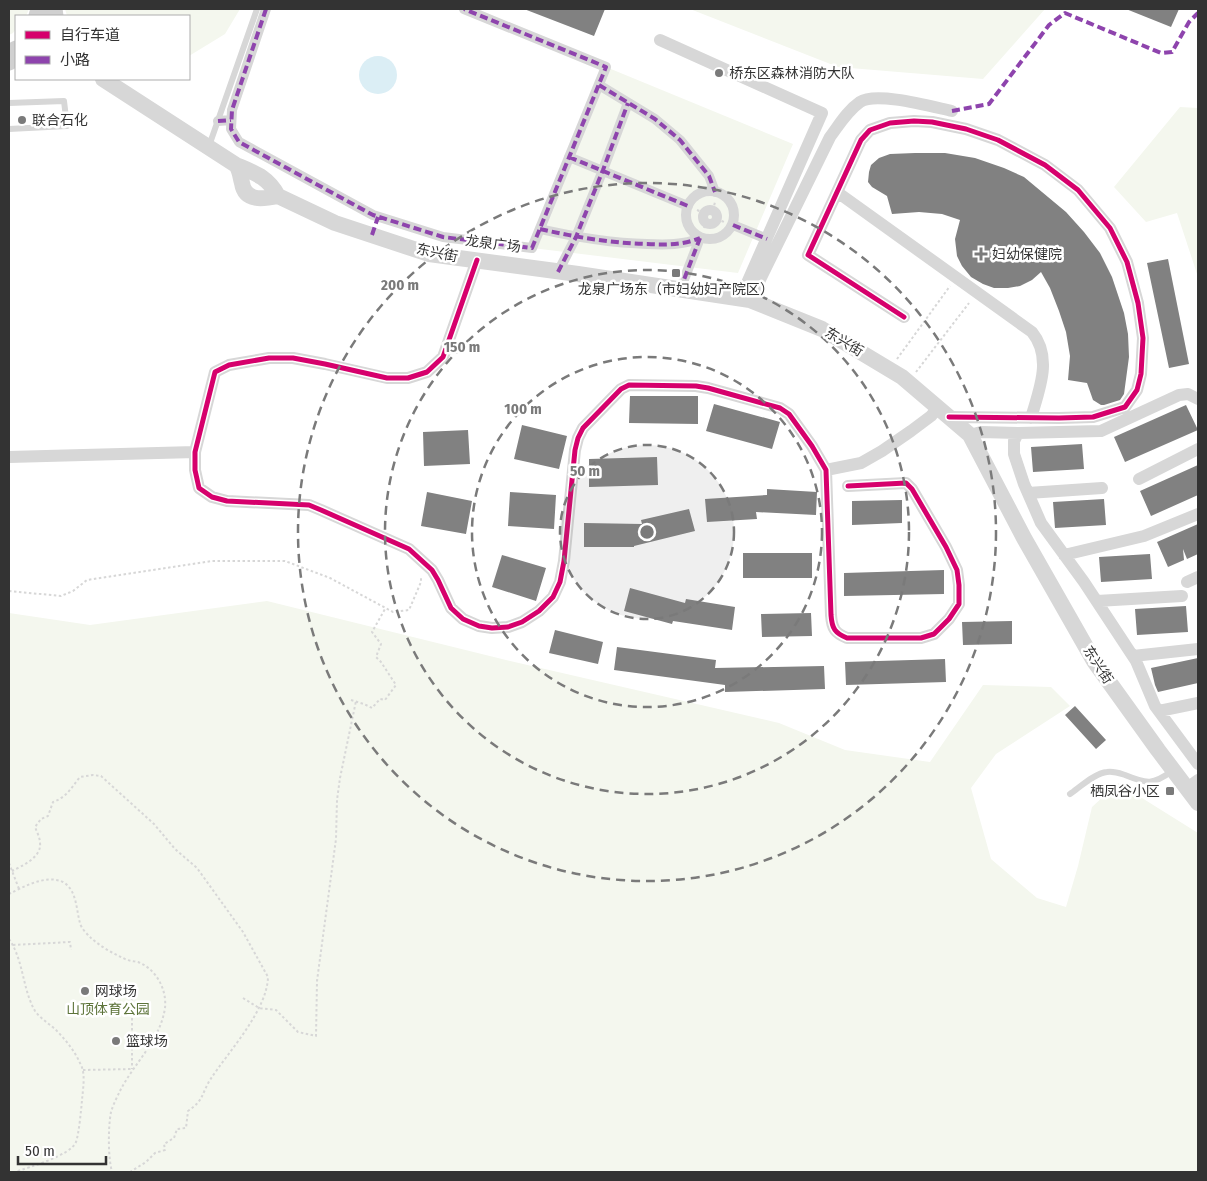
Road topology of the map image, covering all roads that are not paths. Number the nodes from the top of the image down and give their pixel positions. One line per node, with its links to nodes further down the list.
1 (257, 9): 5 (lane)
2 (266, 9): 5 (street)
3 (464, 9): 9 (street, 龙泉广场)
4 (474, 9): 7 (lane)
5 (257, 20): 13 (street); 14 (lane)
6 (660, 40): 30 (street)
7 (604, 62)
8 (105, 80): 16 (street)
9 (599, 86): 10 (street); 17 (street, 龙泉广场)
10 (628, 103): 19 (street); 20 (street)
11 (9, 104): 15 (lane)
12 (952, 112): 34 (street)
13 (231, 120): 14 (street); 24 (street, 龙泉广场)
14 (218, 121): 16 (lane)
15 (9, 129)
16 (209, 148): 18 (street)
17 (570, 157): 19 (street); 26 (street, 龙泉广场)
18 (236, 165): 22 (street); 22 (street)
19 (603, 170): 23 (street); 28 (street)
20 (715, 192): 23 (street); 25 (street)
21 (837, 192): 35 (street); 38 (street); 38 (street)
22 (278, 196): 27 (street, 东兴街)
23 (688, 206): 29 (street)
24 (378, 216): 26 (street, 龙泉广场); 27 (street)
25 (732, 225): 29 (street); 30 (street)
26 (540, 229): 28 (street)
27 (372, 235): 31 (street, 东兴街)
28 (576, 238): 29 (street); 32 (street)
29 (700, 238): 33 (street)
30 (767, 239): 34 (street)
31 (477, 260): 32 (street, 东兴街); 42 (street)
32 (558, 272): 33 (street, 东兴街)
33 (680, 290): 34 (street, 东兴街)
34 (745, 300): 37 (street, 东兴街)
35 (904, 317)
36 (1198, 399): 39 (street)
37 (944, 412): 38 (street); 40 (street, 东兴街); 44 (street)
38 (1031, 418)
39 (1018, 433): 40 (street); 48 (street)
40 (970, 435): 58 (street, 东兴街)
41 (1198, 449): 45 (street)
42 (195, 452): 43 (street); 44 (street)
43 (9, 456)
44 (826, 470): 46 (street)
45 (1139, 479)
46 (848, 486)
47 (1102, 488): 48 (street)
48 (1028, 493): 50 (street)
49 (1198, 514): 50 (street)
50 (1064, 555): 52 (street)
51 (1182, 596): 52 (street)
52 (1097, 601): 54 (street)
53 (1198, 649): 54 (street)
54 (1133, 656): 56 (street)
55 (1198, 702): 56 (street)
56 (1159, 711): 57 (street)
57 (1198, 764)
58 (1173, 770): 59 (street, 东兴街); 60 (lane)
59 (1193, 784): 61 (street, 东兴街)
60 (1070, 794)
61 (1198, 803)

